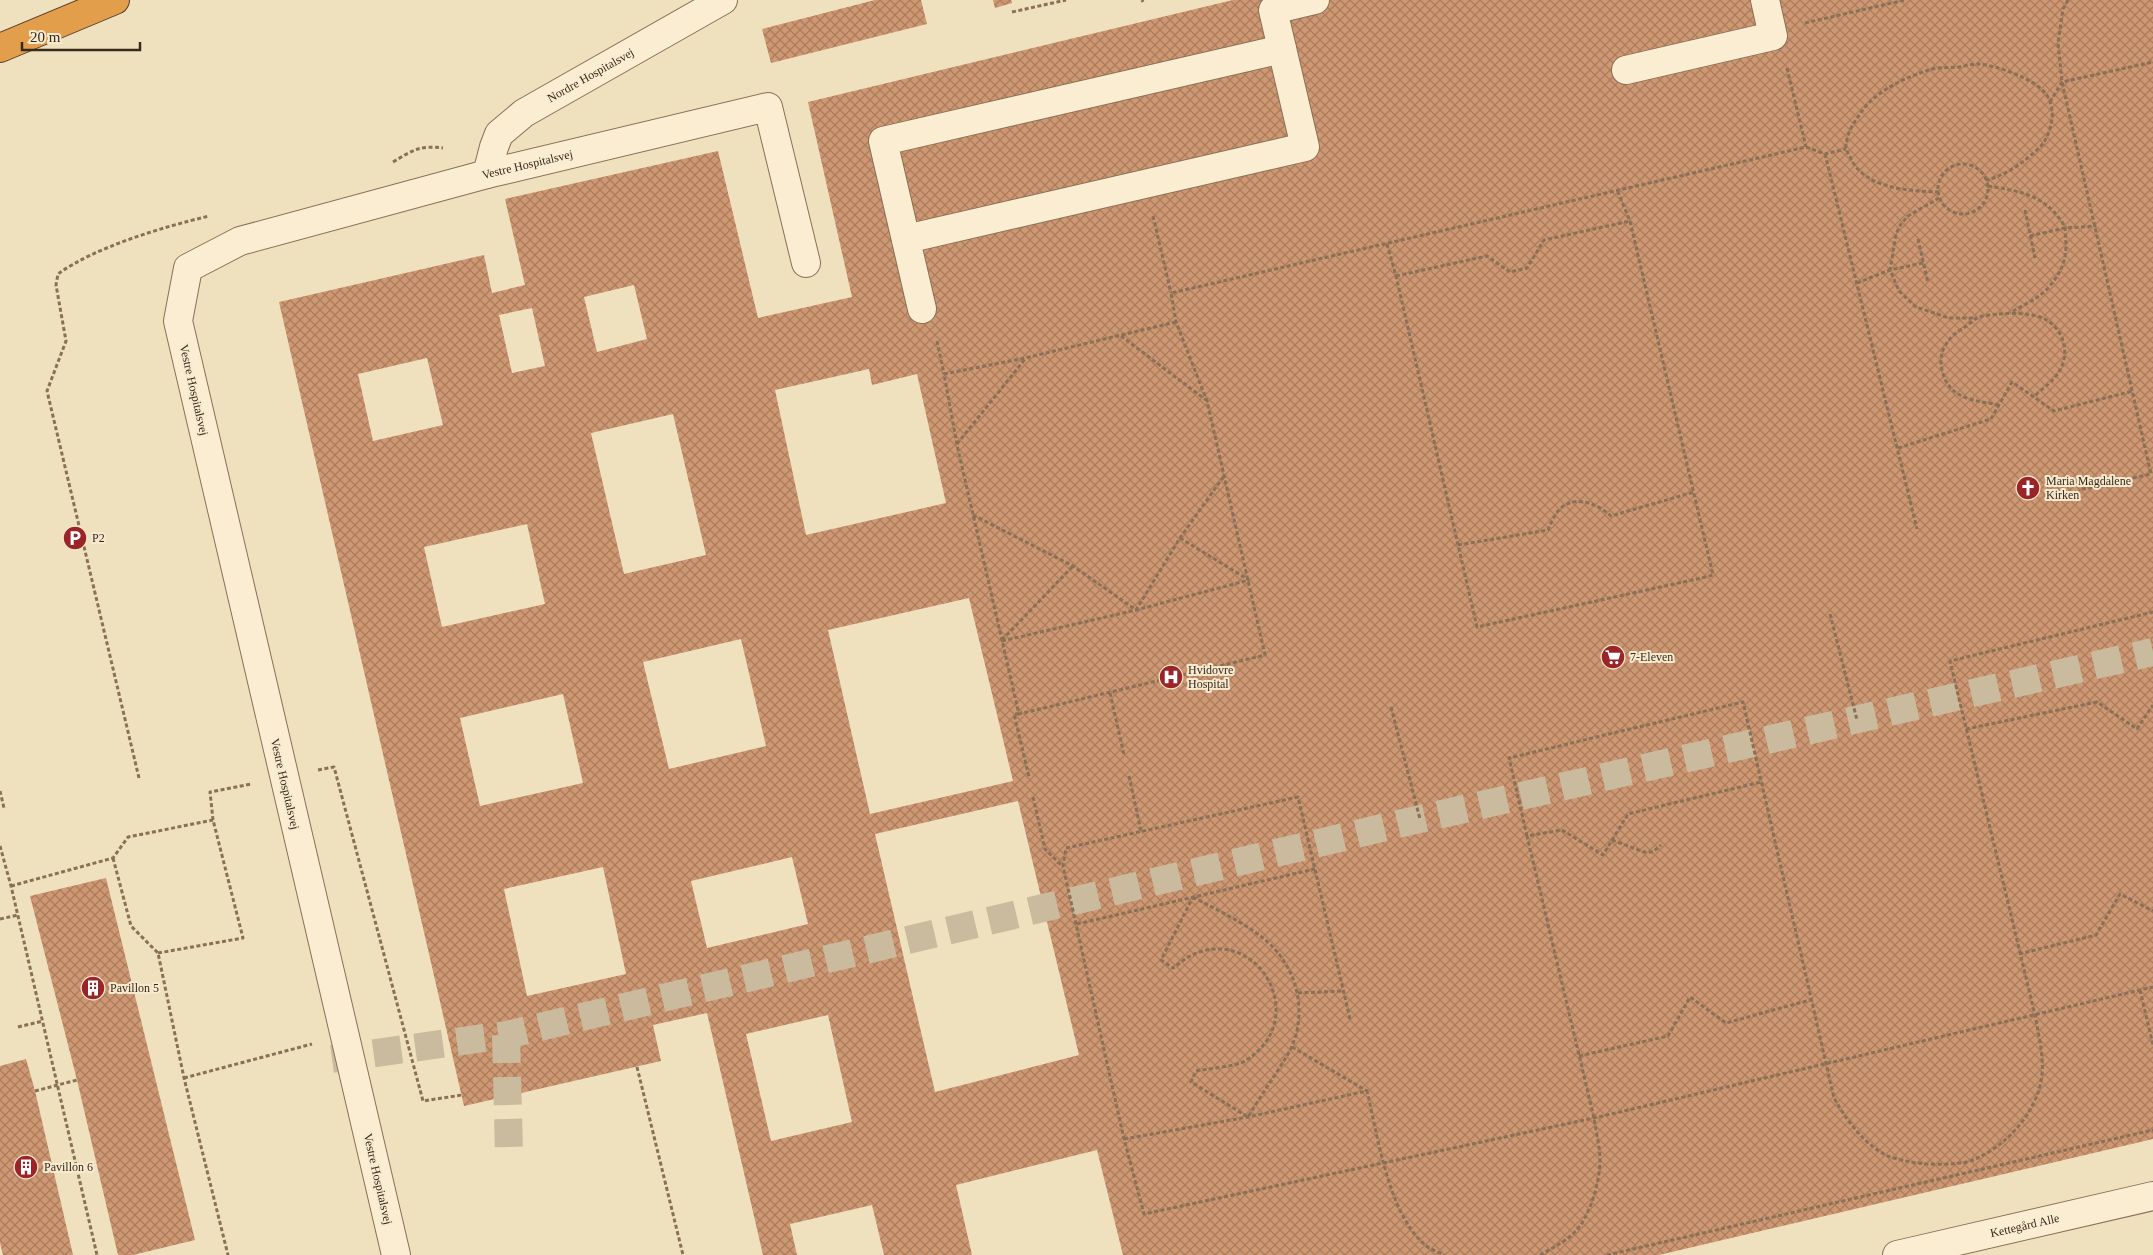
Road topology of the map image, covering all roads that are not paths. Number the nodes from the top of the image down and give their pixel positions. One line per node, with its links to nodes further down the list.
1 (115, 0): 5 (highway)
2 (723, 0): 8 (street, Nordre Hospitalsvej)
3 (1315, 0): 6 (street)
4 (1765, 0): 7 (street)
5 (0, 48)
6 (1282, 49): 9 (street); 9 (street)
7 (1626, 70)
8 (487, 174): 10 (street, Vestre Hospitalsvej); 13 (street, Vestre Hospitalsvej)
9 (906, 239): 11 (street)
10 (806, 263)
11 (922, 309)
12 (2153, 1196): 14 (street, Kettegård Alle)
13 (396, 1255)
14 (1896, 1255)

